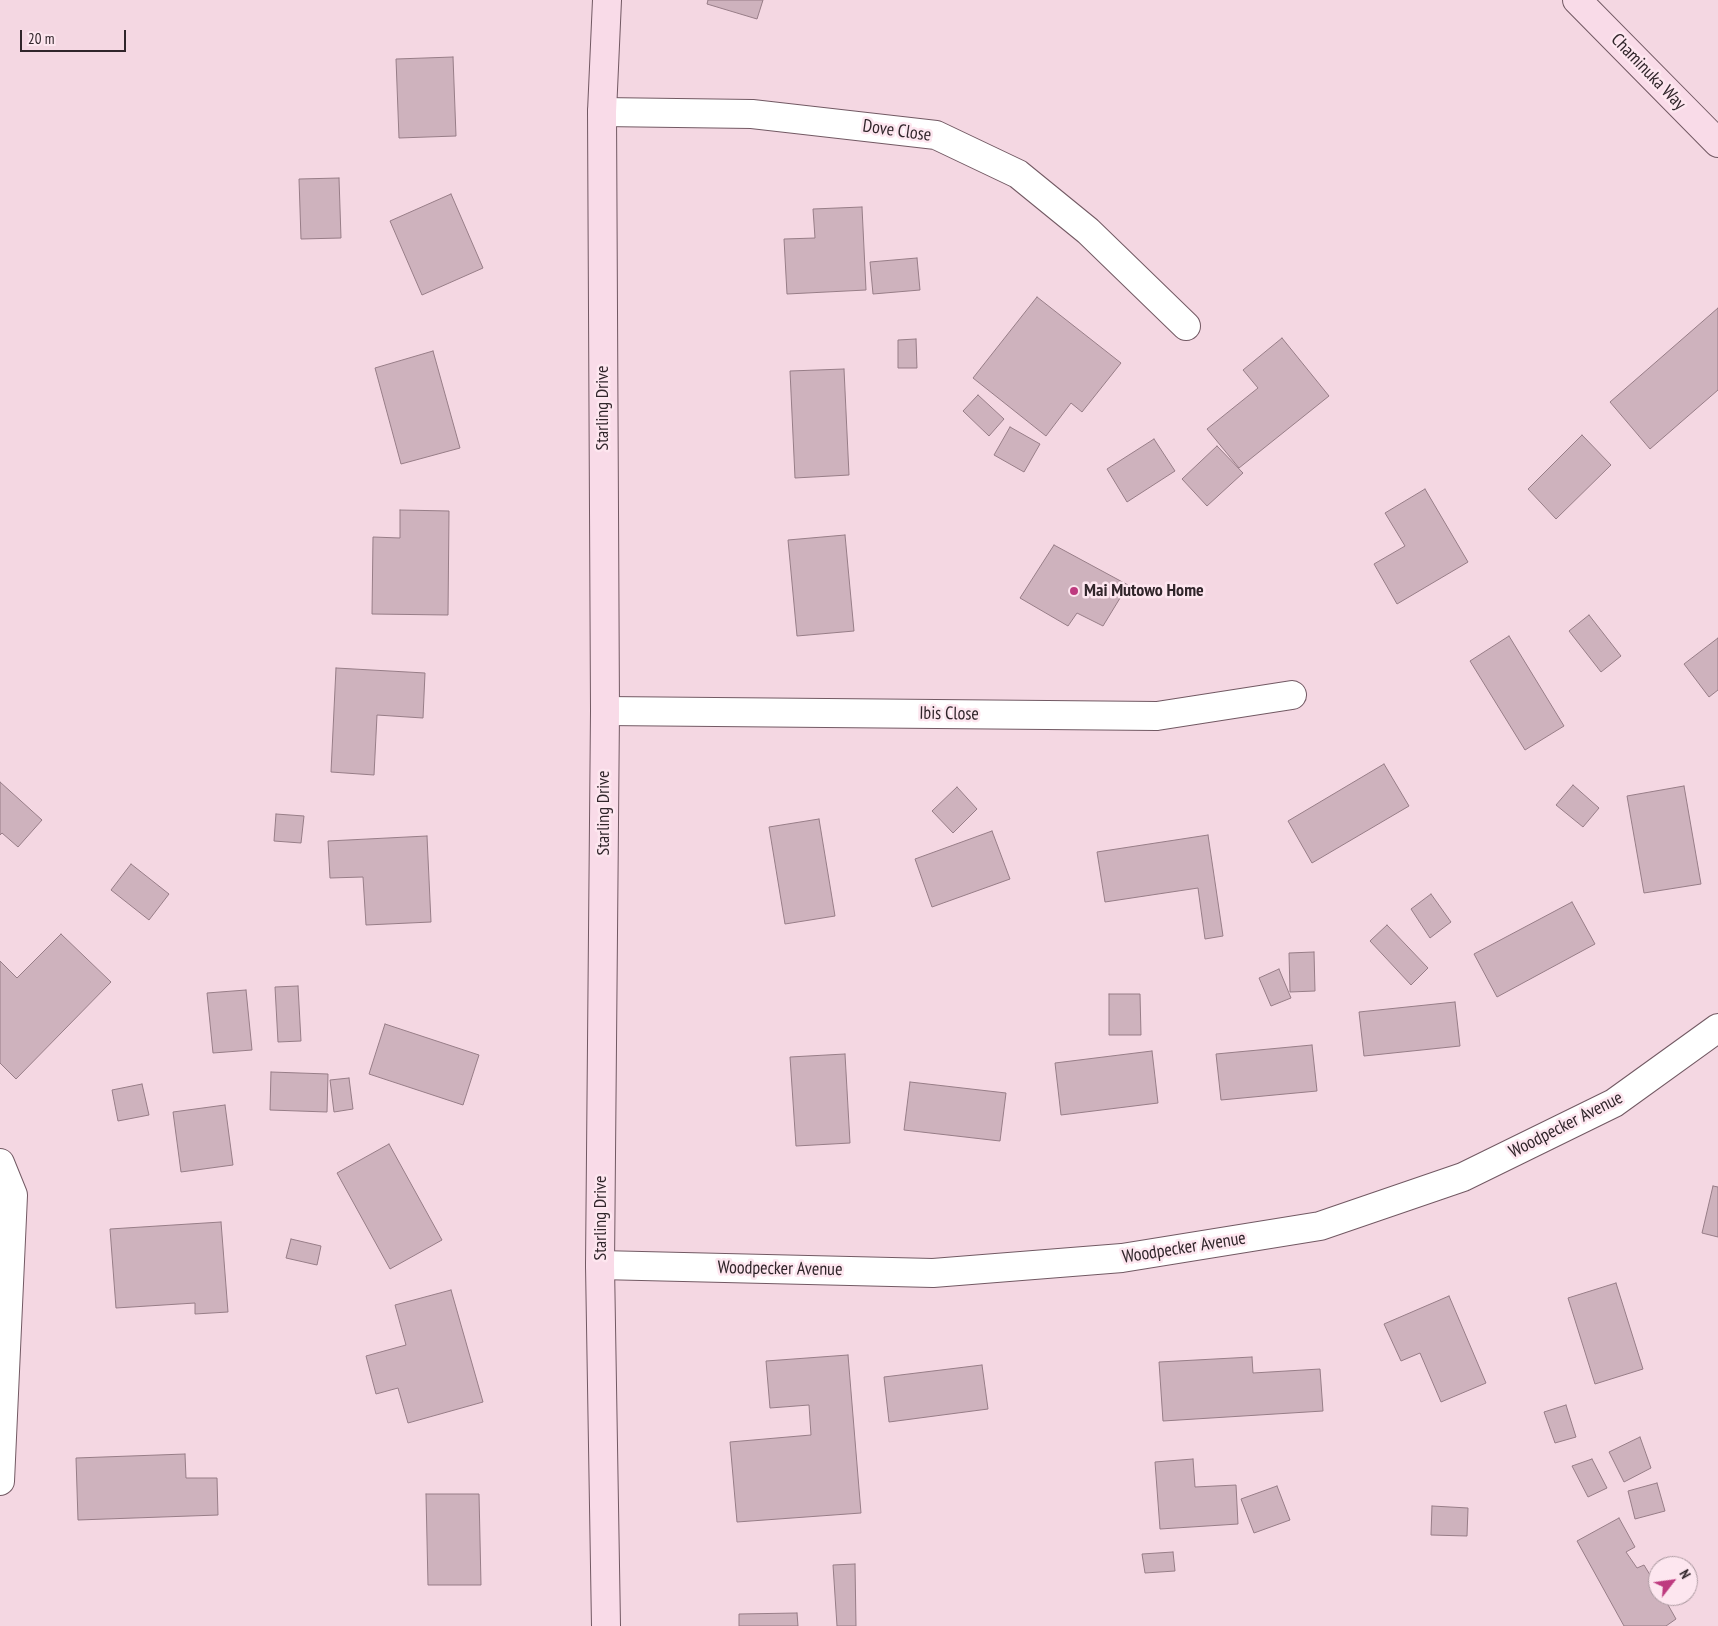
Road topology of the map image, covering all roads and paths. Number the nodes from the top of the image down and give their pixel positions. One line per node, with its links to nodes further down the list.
1 (607, 0): 3 (street, Starling Drive)
2 (1577, 0): 4 (street, Chaminuka Way)
3 (602, 112): 5 (street, Dove Close); 7 (street, Starling Drive)
4 (1718, 143)
5 (1186, 326)
6 (1292, 695): 7 (street, Ibis Close)
7 (605, 711): 10 (street, Starling Drive)
8 (1718, 1028): 10 (street, Woodpecker Avenue)
9 (0, 1163): 11 (street)
10 (600, 1265): 12 (street, Starling Drive)
11 (0, 1481)
12 (606, 1626)

